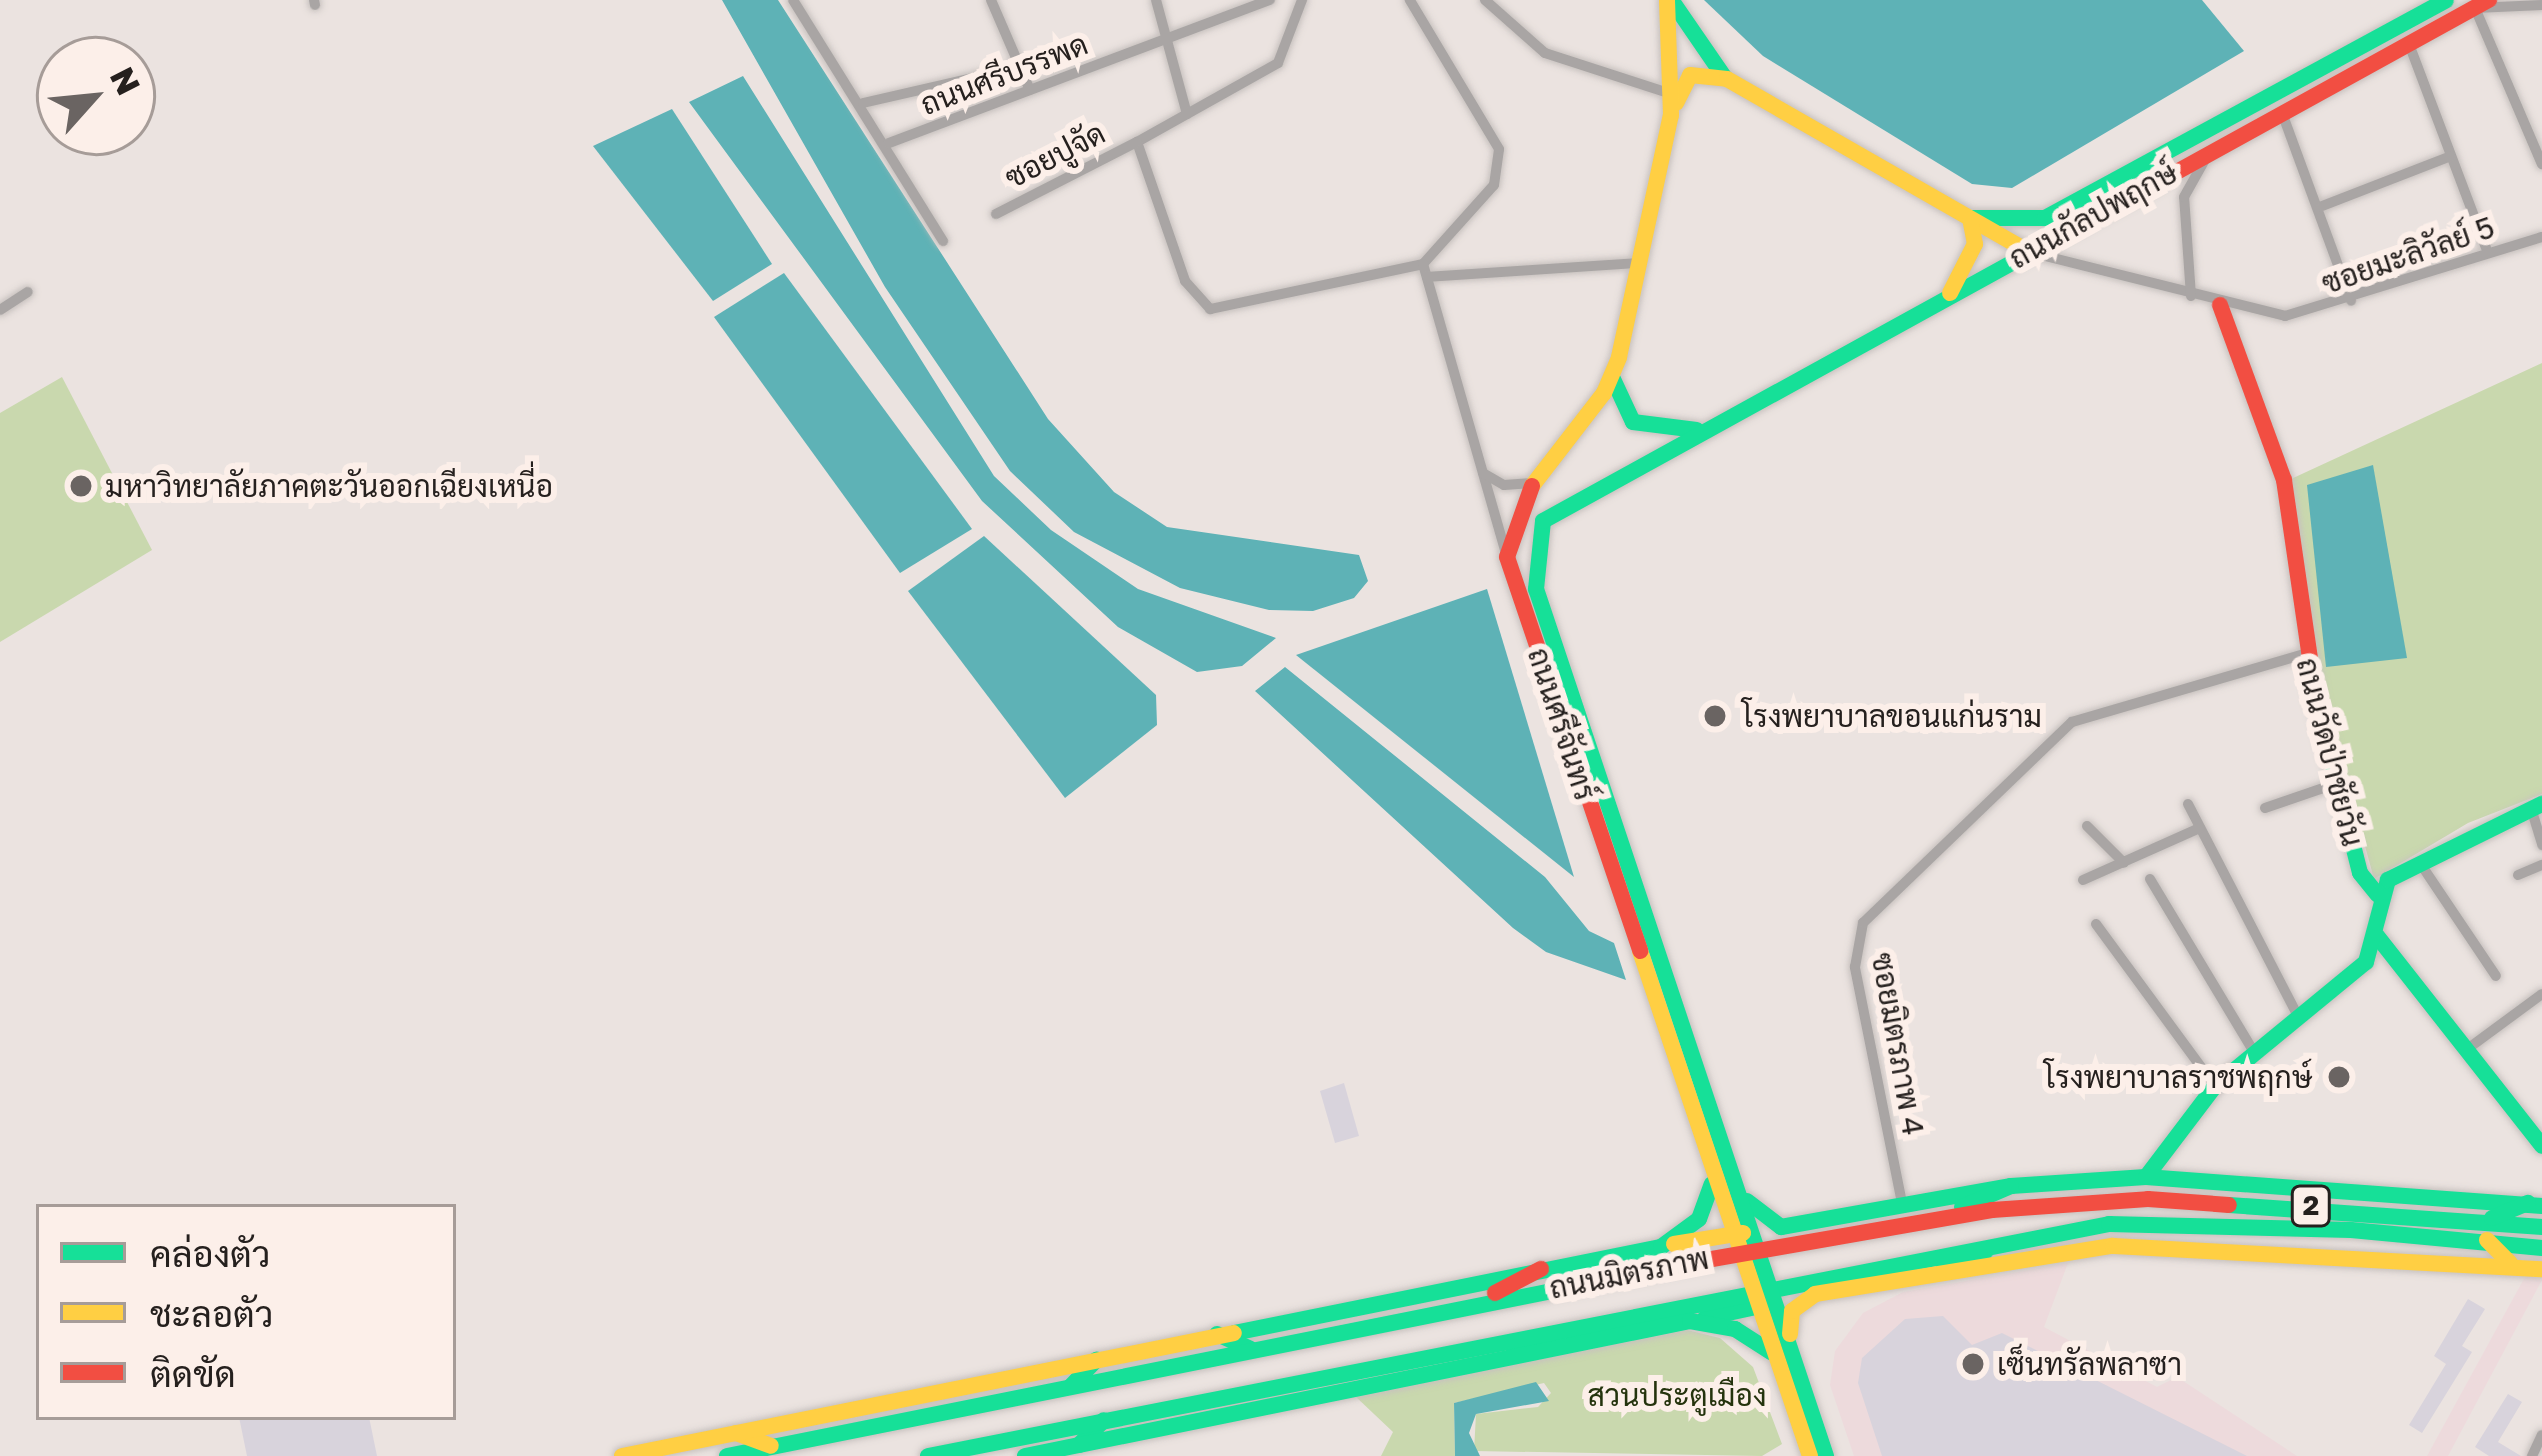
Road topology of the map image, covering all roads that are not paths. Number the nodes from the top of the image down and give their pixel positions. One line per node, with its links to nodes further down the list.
1 (793, 0): 18 (street)
2 (991, 0): 14 (street)
3 (1156, 0): 12 (street)
4 (1270, 0): 12 (street, ถนนศรีบรรพด)
5 (1302, 0): 20 (street, ซอยปูจัด)
6 (1410, 0): 39 (street)
7 (1485, 0): 17 (street)
8 (1669, 0): 15 (main road); 17 (main road)
9 (2446, 0): 27 (main road, ถนนกัลปพฤกษ์)
10 (2482, 4): 11 (street); 13 (main road, ถนนกัลปพฤกษ์); 26 (street)
11 (2542, 5)
12 (1171, 37): 16 (street, ถนนศรีบรรพด); 20 (street)
13 (2409, 44): 19 (main road, ถนนกัลปพฤกษ์); 25 (street)
14 (1020, 67): 16 (street); 18 (street)
15 (1727, 80): 21 (main road); 31 (main road)
16 (1030, 90): 22 (street, ถนนศรีบรรพด)
17 (1671, 94): 21 (main road)
18 (863, 104): 22 (street)
19 (2282, 113): 24 (main road, ถนนกัลปพฤกษ์); 29 (street)
20 (1187, 114): 23 (street, ซอยปูจัด)
21 (1671, 115): 37 (main road)
22 (889, 142): 34 (street)
23 (1137, 142): 30 (street, ซอยปูจัด); 39 (street)
24 (2210, 151): 28 (main road, ถนนกัลปพฤกษ์); 42 (street)
25 (2451, 157): 29 (street); 35 (street)
26 (2542, 164)
27 (2138, 168): 28 (main road); 31 (main road, ถนนกัลปพฤกษ์)
28 (2147, 186): 32 (main road, ถนนกัลปพฤกษ์)
29 (2322, 206): 43 (street)
30 (996, 214)
31 (1969, 218): 36 (main road); 41 (main road)
32 (2065, 230): 36 (main road, ถนนกัลปพฤกษ์); 38 (street)
33 (2542, 237): 35 (street, ซอยมะลิวัลย์ 5)
34 (943, 241)
35 (2486, 248): 43 (street, ซอยมะลิวัลย์ 5)
36 (2027, 251): 38 (street, ซอยมะลิวัลย์ 5); 41 (main road, ถนนกัลปพฤกษ์)
37 (1639, 263): 39 (street); 46 (main road)
38 (2068, 264): 42 (street, ซอยมะลิวัลย์ 5)
39 (1425, 271): 48 (street)
40 (28, 292): 45 (street)
41 (1950, 292): 47 (main road, ถนนกัลปพฤกษ์)
42 (2192, 296): 44 (street, ซอยมะลิวัลย์ 5)
43 (2350, 301): 44 (street, ซอยมะลิวัลย์ 5)
44 (2219, 304): 52 (main road, ถนนวัดป่าชัยวัน)
45 (0, 310)
46 (1613, 376): 47 (main road); 49 (main road)
47 (1696, 430): 50 (main road, ถนนกัลปพฤกษ์)
48 (1480, 471): 49 (street); 51 (street)
49 (1532, 483): 51 (main road)
50 (1533, 556): 77 (main road, ถนนศรีจันทร์)
51 (1507, 557): 78 (main road, ถนนศรีจันทร์)
52 (2305, 654): 53 (main road, ถนนวัดป่าชัยวัน); 80 (street, ซอยมิตรภาพ 4)
53 (2338, 783): 56 (street); 66 (main road, ถนนวัดป่าชัยวัน)
54 (2188, 804): 58 (street)
55 (2536, 806): 59 (street); 60 (main road)
56 (2265, 808)
57 (2087, 826): 61 (street)
58 (2200, 828): 61 (street); 71 (street)
59 (2542, 845)
60 (2418, 861): 66 (main road); 69 (street)
61 (2124, 863): 65 (street)
62 (2542, 865): 63 (street)
63 (2518, 875)
64 (2150, 879): 73 (street)
65 (2083, 880)
66 (2378, 895): 68 (main road, ถนนวัดป่าชัยวัน)
67 (2096, 924): 74 (street)
68 (2377, 936): 71 (main road); 72 (main road)
69 (2496, 976)
70 (2542, 994): 72 (street)
71 (2299, 1018): 73 (main road)
72 (2463, 1052): 75 (main road)
73 (2255, 1054): 74 (main road)
74 (2215, 1087): 76 (main road)
75 (2542, 1146)
76 (2146, 1177): 79 (main road); 81 (main road, 2)
77 (1736, 1179): 84 (main road); 88 (main road, ถนนศรีจันทร์)
78 (1712, 1182): 88 (main road, ถนนศรีจันทร์); 89 (main road)
79 (2012, 1186): 80 (main road); 82 (main road)
80 (1902, 1203): 84 (main road)
81 (2535, 1204): 83 (main road)
82 (1935, 1218): 83 (main road, ถนนมิตรภาพ / 2); 88 (main road, ถนนมิตรภาพ)
83 (2488, 1219): 85 (main road, ถนนมิตรภาพ / 2)
84 (1781, 1227): 88 (main road)
85 (2542, 1227)
86 (2017, 1239): 87 (main road, ถนนมิตรภาพ / 2); 92 (main road); 96 (main road, ถนนมิตรภาพ)
87 (2487, 1240): 90 (main road, ถนนมิตรภาพ / 2); 91 (main road)
88 (1745, 1242): 89 (main road, ถนนมิตรภาพ); 96 (main road, ถนนศรีจันทร์); 97 (main road, ถนนมิตรภาพ)
89 (1661, 1246): 93 (main road, ถนนมิตรภาพ)
90 (2542, 1248)
91 (2510, 1263): 92 (main road, 2); 94 (main road, 2)
92 (1944, 1268): 95 (main road)
93 (1541, 1269): 97 (main road); 99 (main road, ถนนมิตรภาพ)
94 (2542, 1269)
95 (1815, 1294): 96 (main road); 103 (main road)
96 (1762, 1296): 98 (main road); 100 (main road, ถนนมิตรภาพ); 103 (main road, ถนนศรีจันทร์); 104 (main road, ถนนศรีจันทร์)
97 (1470, 1307): 102 (main road, ถนนมิตรภาพ)
98 (1690, 1322): 101 (main road); 104 (main road)
99 (1217, 1334): 102 (main road); 105 (main road, ถนนมิตรภาพ)
100 (1483, 1343): 101 (main road); 107 (main road, ถนนมิตรภาพ)
101 (1546, 1348): 110 (main road)
102 (1250, 1349): 106 (main road, ถนนมิตรภาพ)
103 (1792, 1349): 117 (main road, ถนนศรีจันทร์)
104 (1772, 1352): 116 (main road, ถนนศรีจันทร์)
105 (1096, 1359): 106 (main road); 108 (main road, ถนนมิตรภาพ)
106 (1071, 1386): 111 (main road, ถนนมิตรภาพ)
107 (1104, 1420): 110 (main road); 114 (main road, ถนนมิตรภาพ)
108 (736, 1433): 111 (main road); 112 (main road, ถนนมิตรภาพ)
109 (2542, 1435): 118 (street)
110 (1079, 1445): 115 (main road)
111 (772, 1447): 113 (main road, ถนนมิตรภาพ)
112 (622, 1456)
113 (727, 1456)
114 (931, 1456)
115 (1024, 1456)
116 (1810, 1456)
117 (1826, 1456)
118 (2532, 1456)

